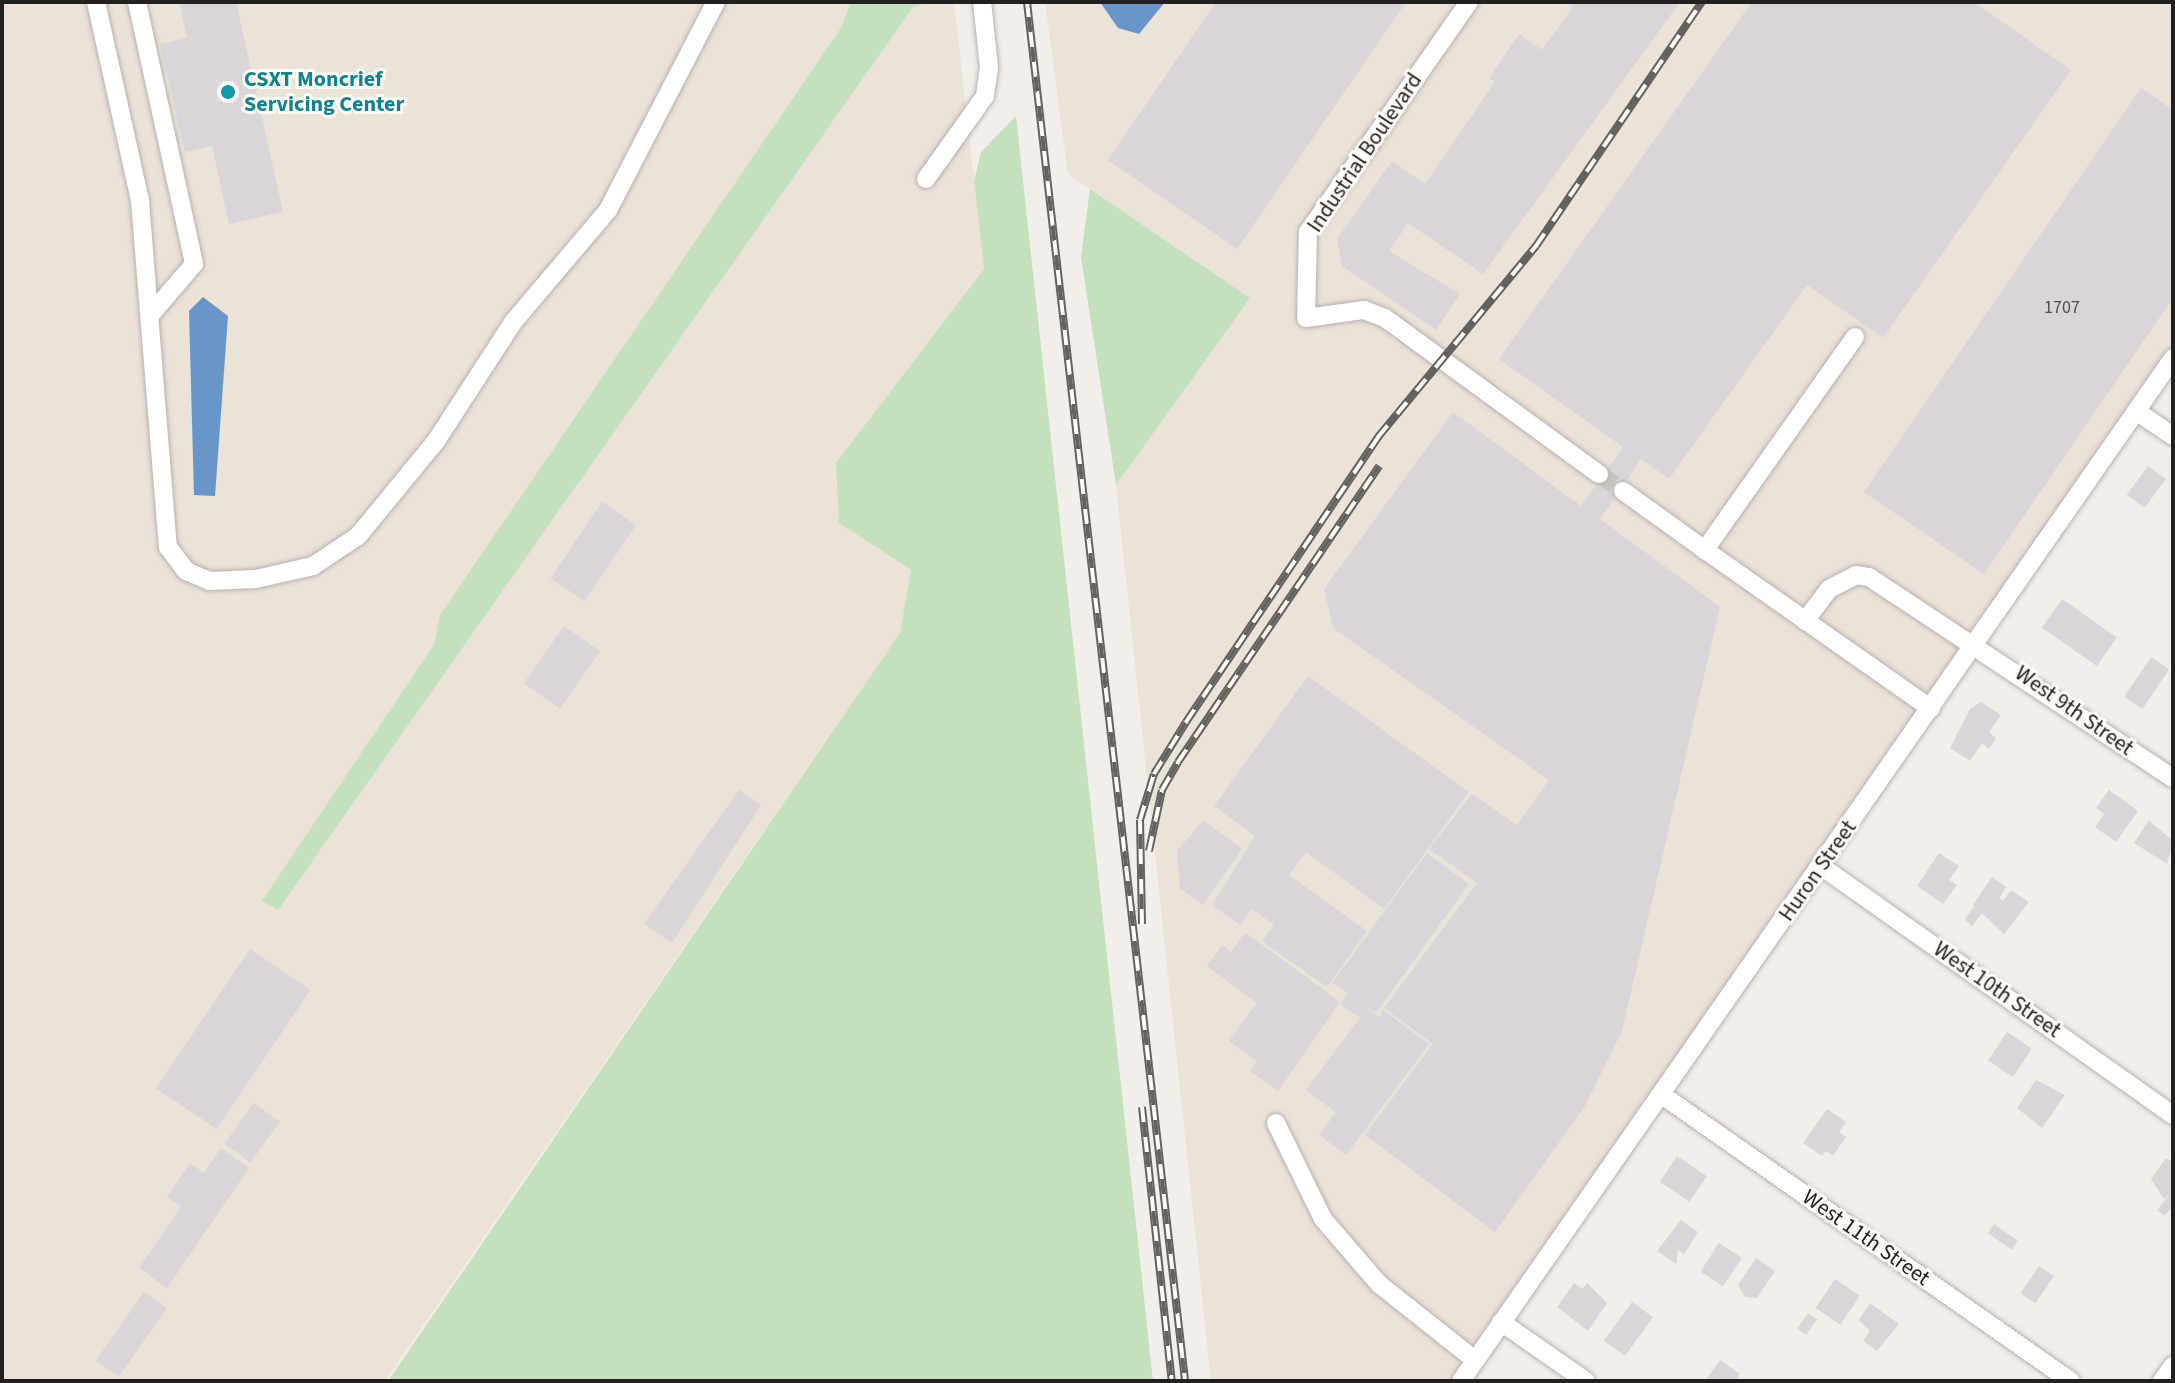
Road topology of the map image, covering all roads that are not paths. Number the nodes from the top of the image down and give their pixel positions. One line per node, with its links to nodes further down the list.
1 (96, 2): 7 (street)
2 (137, 2): 7 (street)
3 (716, 2): 7 (street)
4 (982, 2): 6 (street)
5 (1469, 2): 12 (street, Industrial Boulevard)
6 (926, 179)
7 (152, 313)
8 (1855, 337): 14 (street)
9 (2173, 358): 10 (street, Huron Street)
10 (2136, 411): 11 (street); 16 (street, Huron Street)
11 (2173, 436)
12 (1599, 474)
13 (1623, 491): 14 (street)
14 (1705, 550): 15 (street)
15 (1805, 621): 16 (street, West 9th Street); 17 (street)
16 (1976, 643): 17 (street, Huron Street); 18 (street, West 9th Street)
17 (1931, 709): 19 (street, Huron Street)
18 (2173, 778)
19 (1821, 866): 20 (street, Huron Street); 21 (street, West 10th Street)
20 (1662, 1095): 23 (street, Huron Street); 28 (street, West 11th Street)
21 (2173, 1115)
22 (1276, 1123): 24 (street)
23 (1501, 1322): 24 (street, Huron Street); 27 (street)
24 (1475, 1360): 26 (street, Huron Street)
25 (2173, 1366): 29 (street)
26 (1461, 1381)
27 (1586, 1381)
28 (2071, 1381)
29 (2162, 1381)

